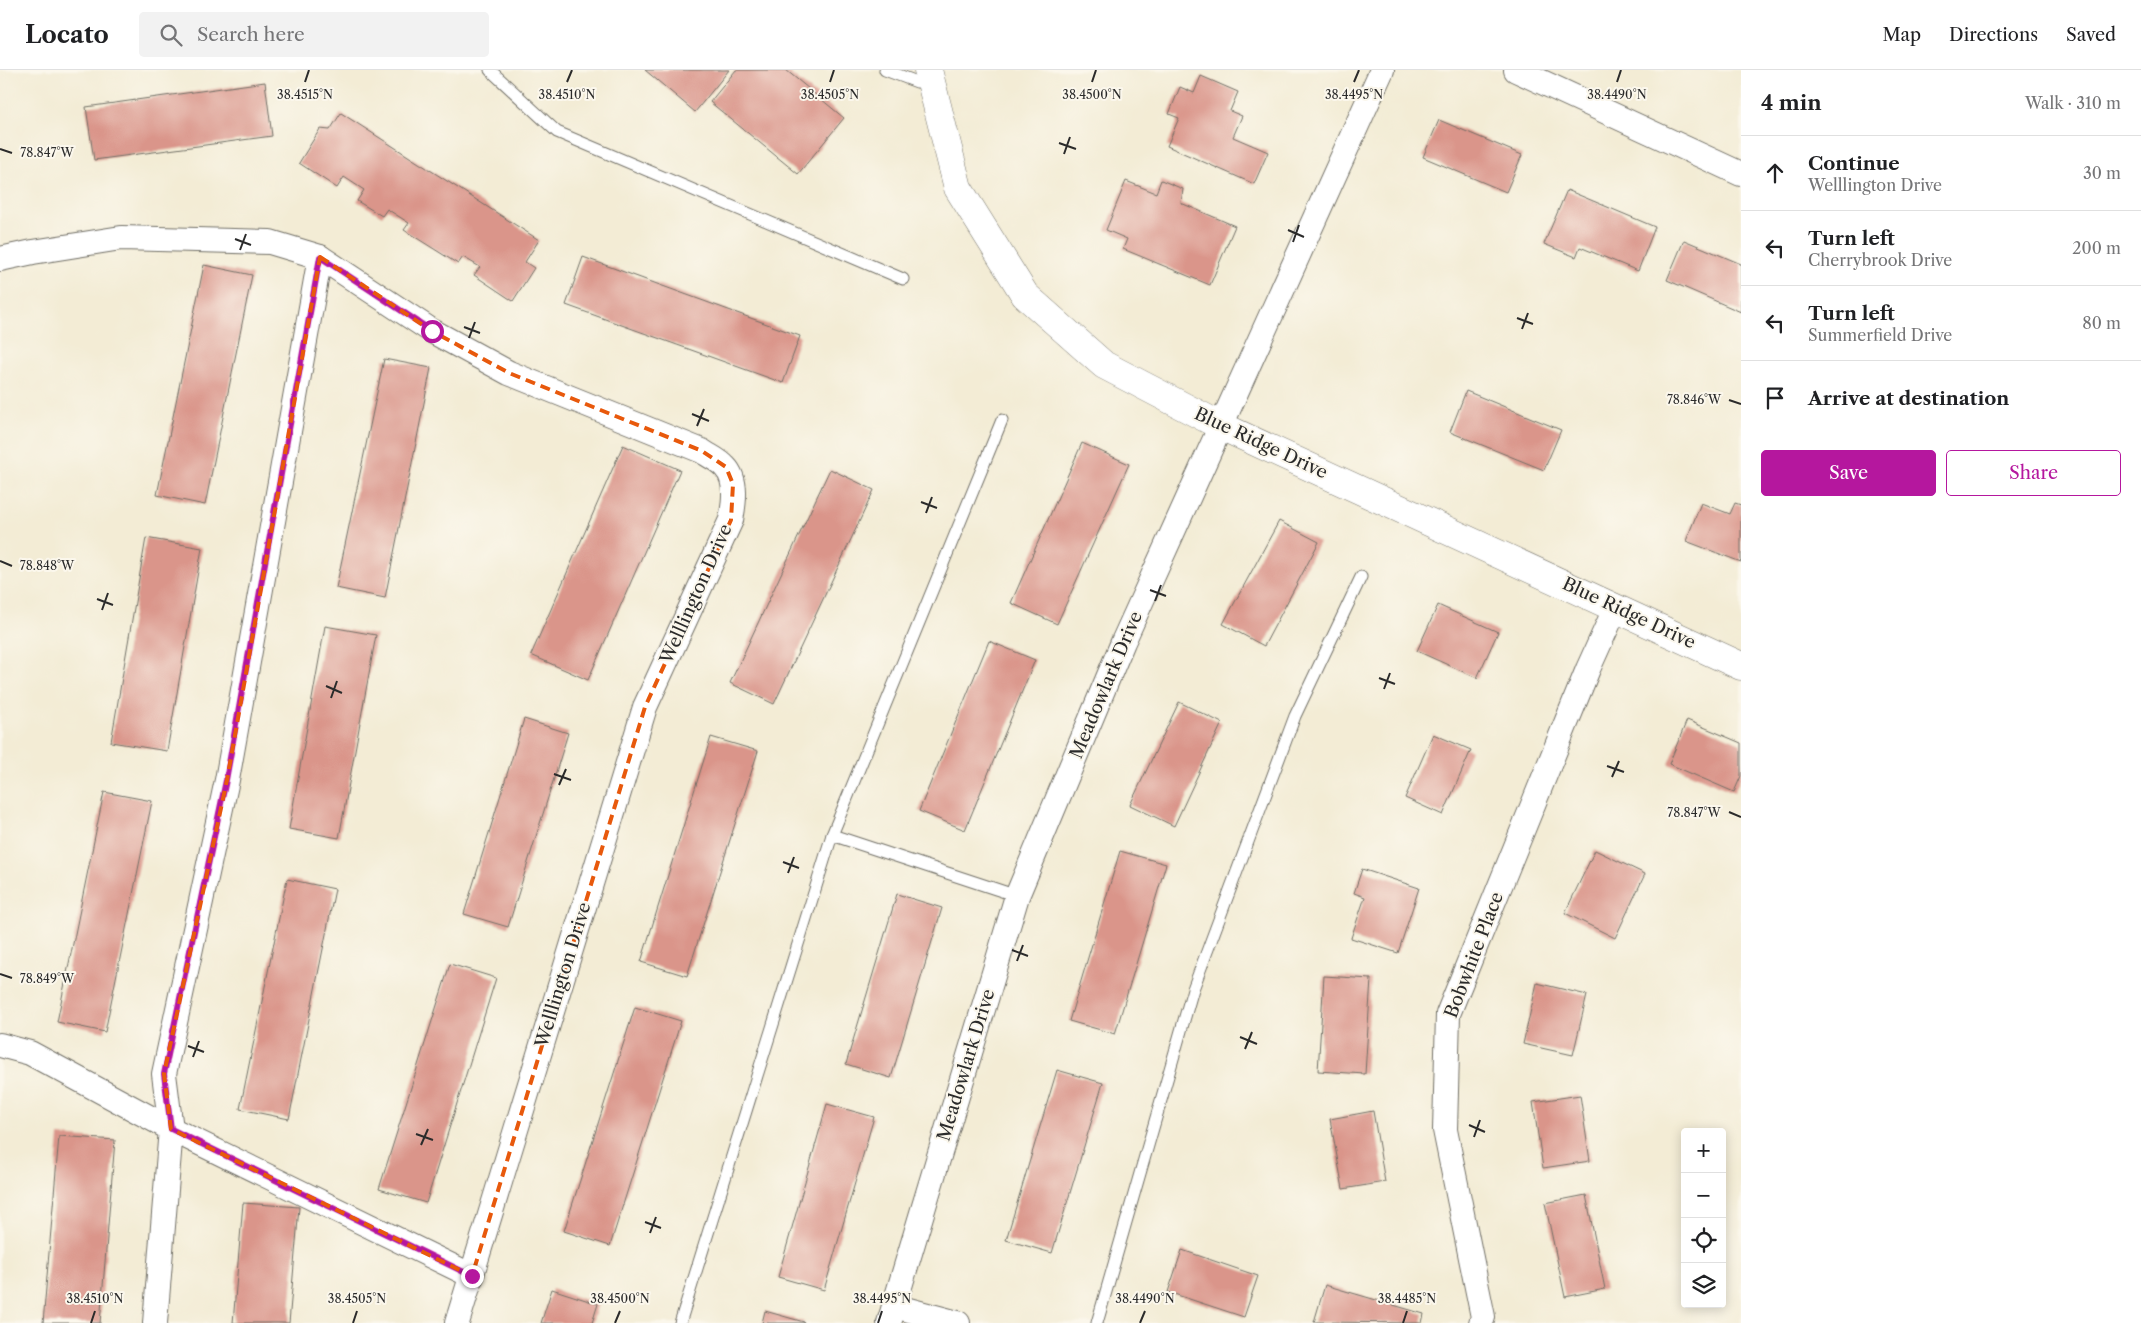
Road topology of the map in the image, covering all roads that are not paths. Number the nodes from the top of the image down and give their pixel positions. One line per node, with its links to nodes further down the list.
1 (490, 70): 9 (lane)
2 (885, 70): 5 (lane)
3 (1382, 70): 11 (street, Meadowlark Drive)
4 (1516, 70): 6 (street)
5 (929, 76): 11 (street, Blue Ridge Drive)
6 (1741, 174)
7 (320, 257): 8 (street, Welllington Drive); 18 (street); 19 (street, Welllington Drive)
8 (0, 259)
9 (903, 279)
10 (1002, 420): 15 (lane)
11 (1222, 426): 13 (street, Blue Ridge Drive); 16 (street, Meadowlark Drive)
12 (1361, 577): 25 (lane)
13 (1616, 607): 14 (street, Blue Ridge Drive); 26 (street, Bobwhite Place)
14 (1741, 666)
15 (832, 835): 16 (lane); 23 (lane)
16 (1017, 896): 20 (street, Meadowlark Drive)
17 (0, 1045): 18 (street)
18 (171, 1129): 19 (street); 21 (street)
19 (472, 1276): 22 (street, Welllington Drive)
20 (892, 1314): 24 (street)
21 (155, 1323)
22 (457, 1323)
23 (680, 1323)
24 (958, 1323)
25 (1097, 1323)
26 (1482, 1323)

